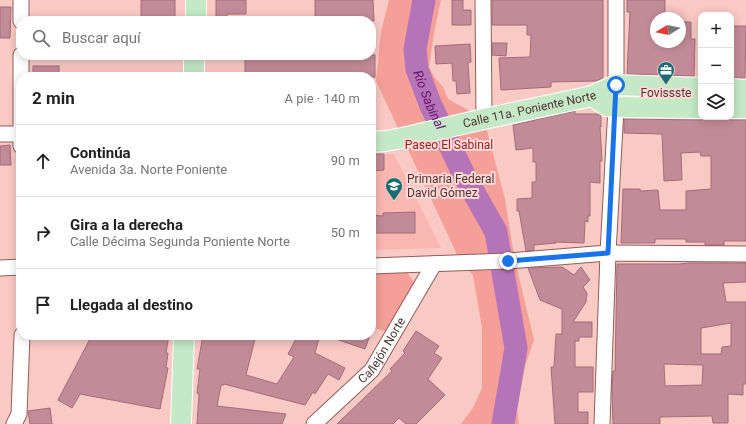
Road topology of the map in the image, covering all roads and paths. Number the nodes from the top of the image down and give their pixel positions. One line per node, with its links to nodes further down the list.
1 (21, 0): 5 (street)
2 (196, 0): 6 (main road)
3 (483, 0): 20 (street)
4 (616, 0): 11 (street)
5 (21, 16)
6 (196, 16)
7 (21, 60): 9 (street)
8 (194, 60): 10 (main road)
9 (21, 72)
10 (194, 72)
11 (616, 85): 12 (main road); 15 (main road); 16 (street)
12 (698, 88)
13 (734, 89): 14 (main road)
14 (746, 90)
15 (592, 96): 16 (main road, Calle 11a. Poniente Norte); 20 (main road, Calle 11a. Poniente Norte)
16 (616, 107): 17 (main road); 24 (street)
17 (698, 108)
18 (734, 108): 19 (main road)
19 (746, 108)
20 (484, 119): 23 (main road, Calle 11a. Poniente Norte)
21 (0, 134): 22 (street)
22 (16, 134)
23 (376, 142)
24 (608, 253): 25 (street); 26 (street); 35 (street)
25 (746, 254)
26 (434, 264): 27 (street); 34 (street, Callejón Norte)
27 (376, 266)
28 (16, 267): 29 (street)
29 (0, 268)
30 (22, 340): 32 (street)
31 (184, 340): 33 (main road)
32 (14, 424)
33 (181, 424)
34 (314, 424)
35 (602, 424)

